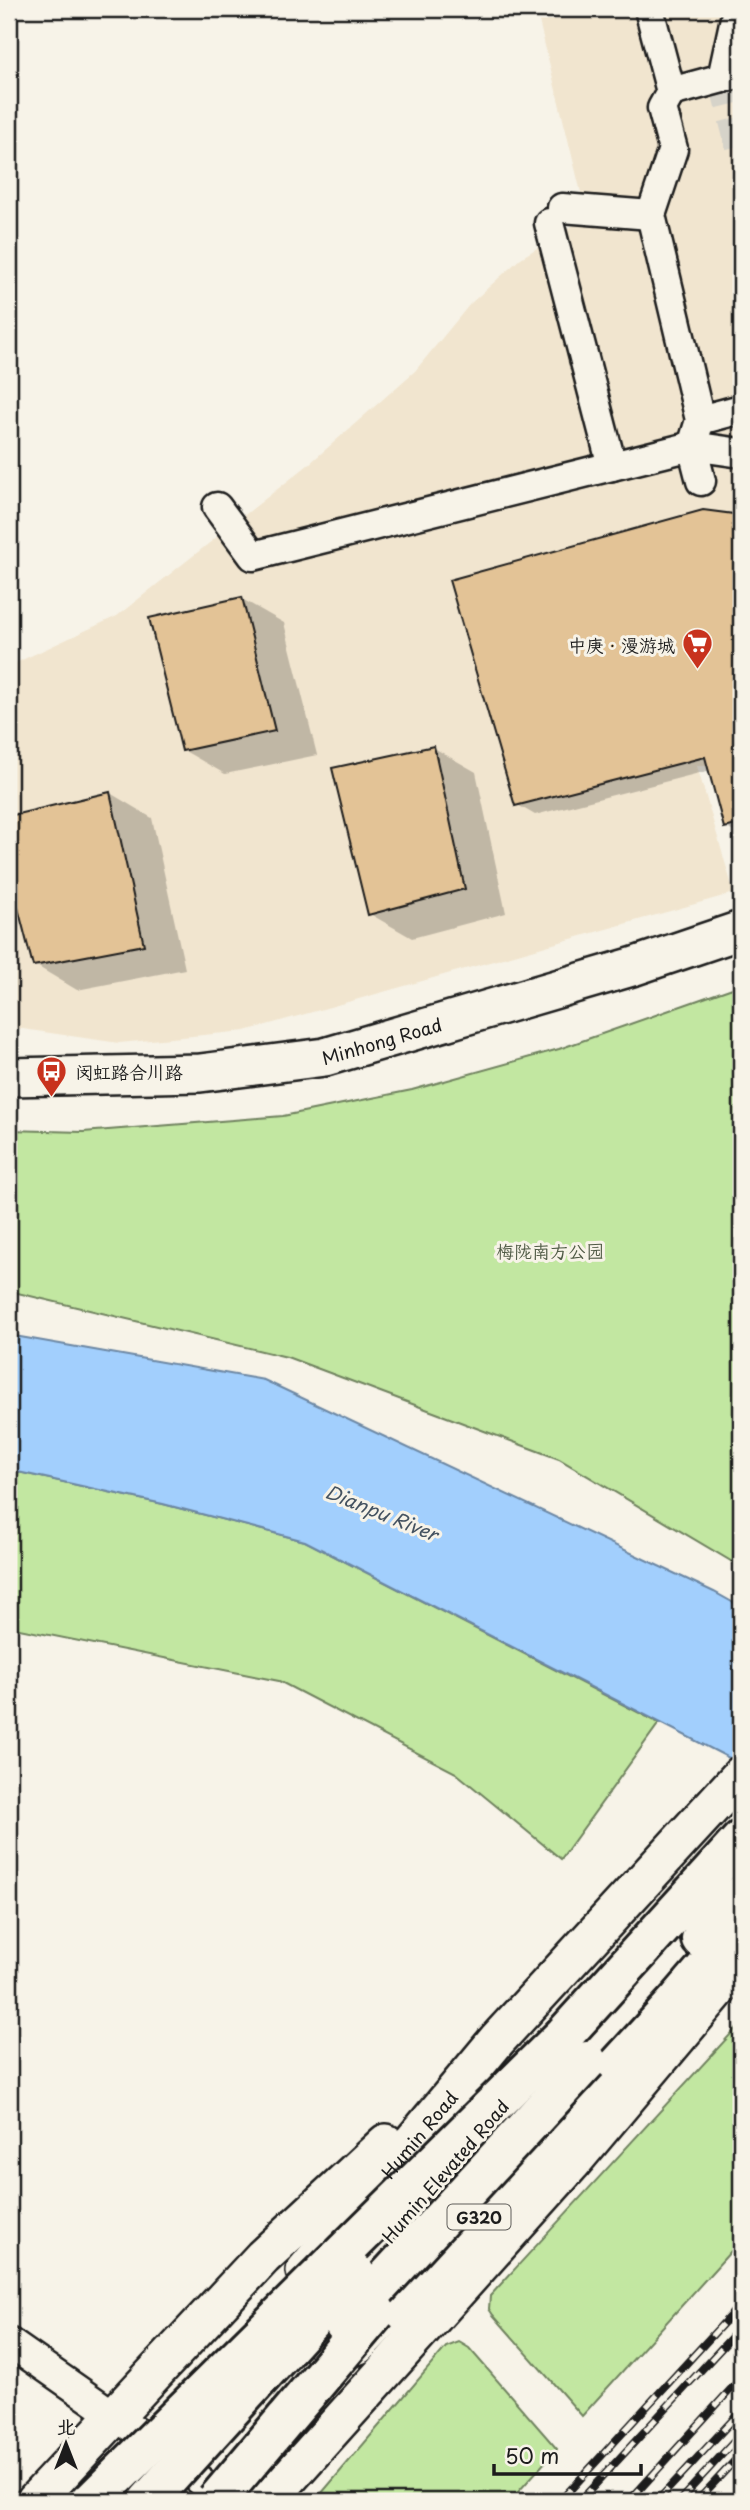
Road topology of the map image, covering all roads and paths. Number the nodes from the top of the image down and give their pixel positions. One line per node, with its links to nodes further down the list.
1 (649, 9): 4 (street)
2 (737, 9): 3 (street)
3 (732, 76): 4 (street)
4 (671, 92): 5 (street)
5 (651, 215): 7 (street); 9 (street)
6 (741, 409): 7 (street)
7 (696, 433): 8 (street); 9 (street); 10 (street)
8 (741, 453)
9 (612, 466): 11 (street)
10 (701, 481)
11 (217, 507)
12 (741, 930): 13 (main road, Minhong Road)
13 (9, 1077)
14 (741, 1775): 19 (main road, Humin Road)
15 (741, 1840): 20 (highway, Humin Elevated Road)
16 (741, 1895): 20 (highway, Humin Elevated Road)
17 (741, 1927): 24 (highway, G320)
18 (741, 1962): 29 (main road)
19 (498, 2040): 22 (main road); 23 (main road, Humin Road)
20 (576, 2048): 24 (highway, Humin Elevated Road, bridge); 26 (highway, bridge); 28 (highway, Humin Elevated Road, bridge)
21 (9, 2342): 22 (street)
22 (113, 2415): 23 (street); 25 (main road)
23 (158, 2446): 24 (street); 27 (highway, Humin Road)
24 (209, 2500)
25 (35, 2501)
26 (92, 2501)
27 (109, 2501)
28 (148, 2501)
29 (268, 2501)

